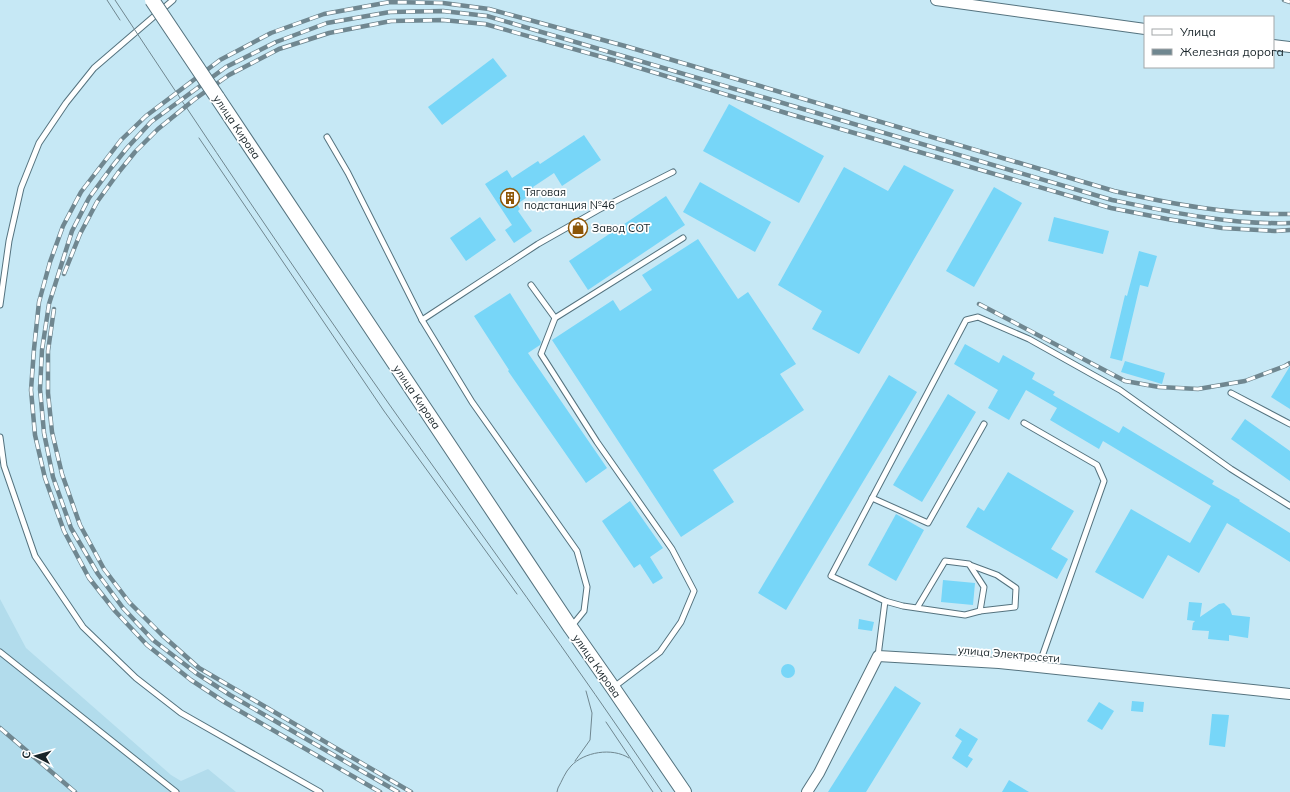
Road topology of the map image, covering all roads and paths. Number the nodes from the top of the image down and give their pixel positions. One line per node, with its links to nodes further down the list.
1 (152, 0): 25 (main road, улица Кирова, bridge)
2 (173, 0): 11 (lane)
3 (936, 0): 4 (street)
4 (1144, 29)
5 (1274, 45): 6 (street)
6 (1290, 47)
7 (327, 138): 13 (lane)
8 (672, 172): 13 (lane)
9 (683, 238): 12 (lane)
10 (531, 285): 12 (lane)
11 (0, 305)
12 (555, 318): 29 (lane)
13 (422, 320): 25 (lane)
14 (1231, 393): 17 (lane)
15 (1024, 423): 28 (lane)
16 (984, 424): 19 (lane)
17 (1290, 424)
18 (0, 437): 32 (lane)
19 (872, 498): 20 (lane); 22 (lane)
20 (1290, 506)
21 (969, 564): 23 (lane); 24 (lane); 24 (lane)
22 (885, 601): 23 (lane); 27 (lane)
23 (917, 608): 24 (lane)
24 (980, 611)
25 (571, 628): 29 (main road, улица Кирова)
26 (0, 652): 31 (lane)
27 (878, 656): 28 (street, улица Электросети); 34 (street)
28 (1038, 668): 30 (street, улица Электросети)
29 (613, 688): 33 (main road, улица Кирова)
30 (1290, 694)
31 (176, 792)
32 (320, 792)
33 (684, 792)
34 (807, 792)

